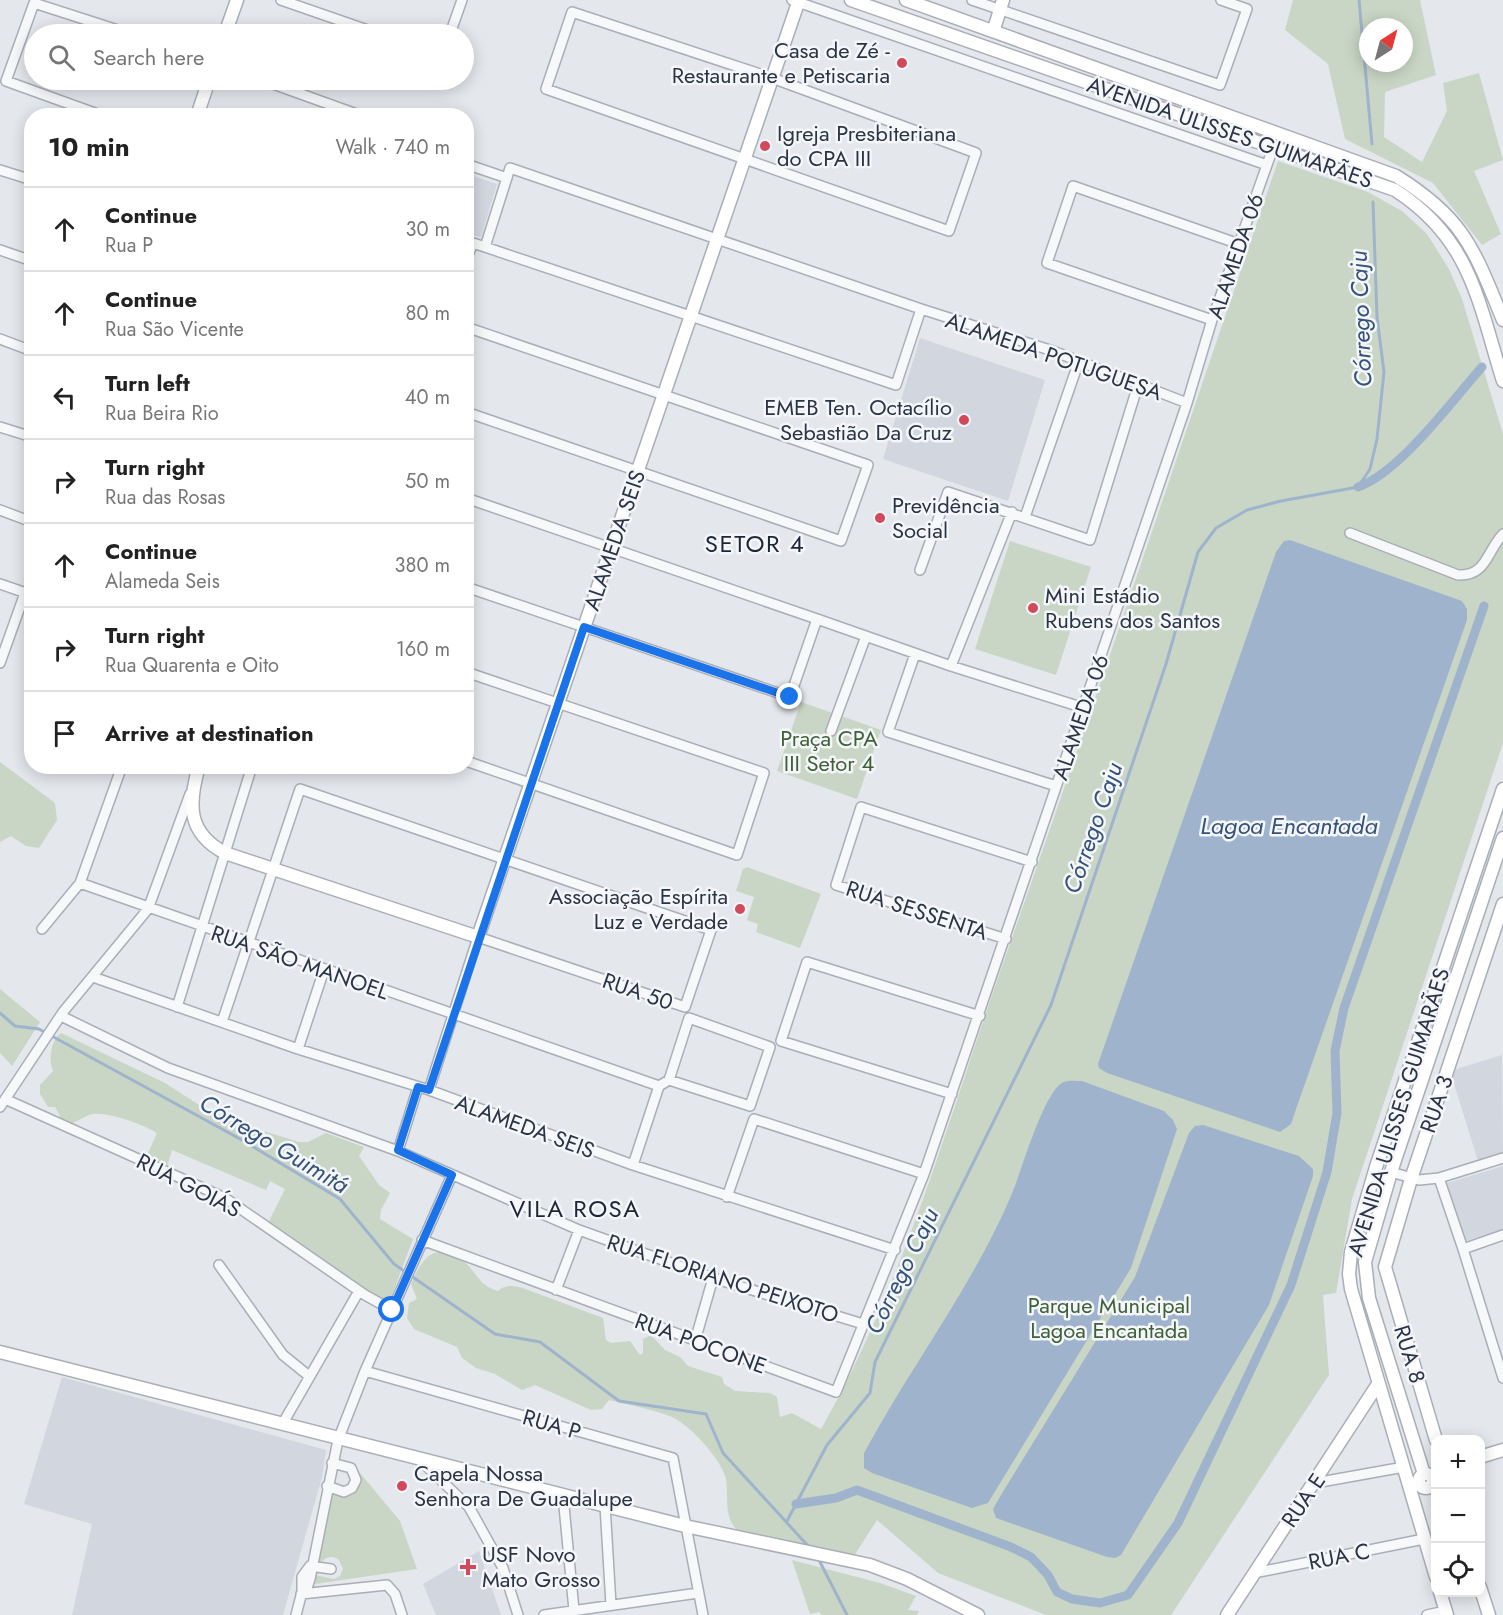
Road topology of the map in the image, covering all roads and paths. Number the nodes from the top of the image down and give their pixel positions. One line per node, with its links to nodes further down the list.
1 (237, 0): 12 (main road)
2 (281, 0): 13 (street)
3 (462, 0): 14 (street)
4 (851, 0): 25 (main road, AVENIDA ULISSES GUIMARÃES)
5 (906, 0): 15 (main road, AVENIDA ULISSES GUIMARÃES)
6 (972, 0): 9 (street)
7 (1221, 0): 9 (street)
8 (796, 1): 17 (main road, ALAMEDA SEIS); 27 (street)
9 (1002, 5): 15 (main road)
10 (26, 24): 11 (street)
11 (99, 24)
12 (229, 24)
13 (350, 24)
14 (454, 24)
15 (994, 30): 28 (main road, AVENIDA ULISSES GUIMARÃES)
16 (24, 31): 18 (street)
17 (772, 78): 26 (main road, ALAMEDA SEIS); 26 (street); 26 (street)
18 (24, 87)
19 (31, 90): 22 (street)
20 (206, 90): 23 (main road)
21 (290, 90): 24 (street)
22 (82, 108)
23 (200, 108)
24 (340, 108)
25 (1273, 148): 27 (street, ALAMEDA 06); 33 (main road, AVENIDA ULISSES GUIMARÃES)
26 (743, 160): 34 (main road, ALAMEDA SEIS)
27 (1267, 165): 36 (street, ALAMEDA 06)
28 (1376, 166): 33 (main road); 43 (main road, AVENIDA ULISSES GUIMARÃES)
29 (474, 167): 32 (street)
30 (0, 170): 31 (street)
31 (24, 178)
32 (507, 178): 34 (street, ALAMEDA POTUGUESA); 37 (street)
33 (1376, 181): 47 (main road, AVENIDA ULISSES GUIMARÃES)
34 (717, 238): 40 (street, ALAMEDA POTUGUESA); 41 (main road, ALAMEDA SEIS)
35 (474, 244): 37 (street)
36 (1239, 244): 42 (street, ALAMEDA 06); 42 (street)
37 (485, 247): 41 (street)
38 (0, 250): 39 (street)
39 (24, 258)
40 (921, 309): 41 (street); 48 (street, ALAMEDA POTUGUESA)
41 (690, 316): 51 (main road, ALAMEDA SEIS)
42 (1212, 320): 52 (street, ALAMEDA 06)
43 (1503, 320)
44 (474, 330): 51 (street)
45 (0, 339): 46 (street)
46 (24, 348)
47 (1499, 352): 49 (main road, AVENIDA ULISSES GUIMARÃES)
48 (1079, 361): 50 (street, ALAMEDA POTUGUESA); 60 (street)
49 (1502, 377)
50 (1138, 385): 52 (street, ALAMEDA POTUGUESA); 60 (street)
51 (663, 394): 56 (main road, ALAMEDA SEIS); 56 (street)
52 (1187, 402): 78 (street, ALAMEDA 06)
53 (474, 415): 56 (street)
54 (0, 427): 55 (street)
55 (24, 435)
56 (637, 471): 64 (main road, ALAMEDA SEIS)
57 (474, 501): 64 (street)
58 (0, 510): 61 (street)
59 (1012, 512): 60 (street); 65 (street); 75 (street)
60 (1025, 517)
61 (24, 519)
62 (1350, 532): 63 (street)
63 (1503, 534)
64 (610, 549): 70 (street); 71 (main road, ALAMEDA SEIS)
65 (920, 570)
66 (0, 584): 68 (street)
67 (474, 590): 71 (street)
68 (24, 593)
69 (24, 604): 74 (street)
70 (817, 619): 71 (street); 72 (street)
71 (584, 627): 77 (main road, ALAMEDA SEIS)
72 (866, 636): 73 (street); 79 (street)
73 (915, 654): 75 (street); 85 (street)
74 (0, 663)
75 (951, 666): 78 (street)
76 (474, 675): 77 (street)
77 (558, 703): 84 (main road, ALAMEDA SEIS); 84 (street)
78 (1084, 708): 85 (street, ALAMEDA 06)
79 (831, 730)
80 (474, 764): 84 (street)
81 (119, 774): 93 (street)
82 (197, 774): 87 (main road)
83 (250, 774): 89 (street)
84 (530, 783): 90 (main road, ALAMEDA SEIS)
85 (1056, 786): 91 (street, ALAMEDA 06)
86 (1503, 789): 119 (main road, AVENIDA ULISSES GUIMARÃES)
87 (191, 792): 89 (main road); 95 (street)
88 (1503, 838): 120 (main road, AVENIDA ULISSES GUIMARÃES)
89 (225, 853): 92 (main road); 96 (street)
90 (504, 859): 92 (street); 98 (main road, ALAMEDA SEIS); 98 (street, RUA 50)
91 (1032, 862): 99 (street, ALAMEDA 06); 99 (street, RUA SESSENTA)
92 (274, 868): 98 (main road); 101 (street)
93 (80, 883): 95 (street, RUA SÃO MANOEL); 97 (street)
94 (1503, 904): 100 (main road)
95 (148, 909): 96 (street, RUA SÃO MANOEL); 103 (street)
96 (203, 928): 101 (street, RUA SÃO MANOEL); 104 (street)
97 (42, 929)
98 (478, 937): 105 (street, ALAMEDA SEIS)
99 (1006, 939): 107 (street, ALAMEDA 06)
100 (1497, 940): 124 (main road, RUA 3)
101 (249, 944): 102 (street, RUA SÃO MANOEL); 108 (street)
102 (324, 970): 105 (street, RUA SÃO MANOEL); 109 (street)
103 (93, 977): 104 (street); 106 (street)
104 (177, 1007): 108 (street)
105 (453, 1015): 111 (street, RUA SÃO MANOEL); 113 (street, ALAMEDA SEIS)
106 (61, 1016): 115 (street); 116 (street, RUA FLORIANO PEIXOTO)
107 (980, 1016): 114 (street, ALAMEDA 06); 114 (street)
108 (222, 1022): 109 (street)
109 (298, 1049): 112 (street)
110 (669, 1080): 110 (street); 111 (street)
111 (659, 1086): 118 (street)
112 (418, 1087): 113 (street); 116 (street)
113 (429, 1090): 118 (street, ALAMEDA SEIS)
114 (952, 1094): 121 (street, ALAMEDA 06)
115 (3, 1103): 135 (street, RUA GOIÁS)
116 (398, 1150): 122 (street, RUA FLORIANO PEIXOTO)
117 (1503, 1158): 123 (street)
118 (633, 1165): 125 (street, ALAMEDA SEIS)
119 (1376, 1167): 120 (main road); 143 (main road, AVENIDA ULISSES GUIMARÃES)
120 (1392, 1172): 124 (street); 152 (main road, AVENIDA ULISSES GUIMARÃES)
121 (924, 1174): 125 (street); 130 (street, ALAMEDA 06)
122 (452, 1175): 126 (street, RUA FLORIANO PEIXOTO); 128 (street)
123 (1439, 1178): 124 (street); 129 (street)
124 (1411, 1179): 132 (main road, RUA 3)
125 (727, 1197): 130 (street, ALAMEDA SEIS)
126 (579, 1230): 133 (street, RUA FLORIANO PEIXOTO); 134 (street)
127 (1503, 1235): 129 (street)
128 (422, 1240): 134 (street, RUA POCONE); 136 (street)
129 (1463, 1249): 142 (street)
130 (896, 1250): 137 (street, RUA POCONE)
131 (219, 1265): 141 (street)
132 (1385, 1268): 145 (main road, RUA 8)
133 (713, 1278): 137 (street, RUA FLORIANO PEIXOTO); 138 (street)
134 (556, 1290): 138 (street, RUA POCONE)
135 (359, 1291): 136 (street, RUA GOIÁS); 141 (street)
136 (392, 1310): 140 (street)
137 (863, 1324): 138 (street, RUA POCONE)
138 (694, 1341)
139 (0, 1352): 144 (main road)
140 (365, 1371): 146 (street); 157 (street, RUA P)
141 (309, 1376): 144 (street)
142 (1503, 1378)
143 (1378, 1384): 151 (main road, AVENIDA ULISSES GUIMARÃES); 153 (main road, RUA E)
144 (283, 1423): 146 (main road)
145 (1435, 1435)
146 (338, 1440): 149 (main road); 150 (street)
147 (1503, 1450): 148 (main road)
148 (1485, 1455)
149 (421, 1461): 155 (main road); 173 (street)
150 (332, 1463): 154 (street); 154 (street)
151 (1404, 1467): 152 (main road, AVENIDA ULISSES GUIMARÃES); 153 (street)
152 (1424, 1478): 158 (main road, AVENIDA ULISSES GUIMARÃES)
153 (1315, 1483): 162 (main road, RUA E)
154 (327, 1486): 160 (street)
155 (563, 1496): 156 (main road); 169 (street)
156 (605, 1505): 157 (main road); 168 (street)
157 (685, 1526): 164 (street); 177 (main road)
158 (1424, 1539): 159 (main road, AVENIDA ULISSES GUIMARÃES); 162 (street, RUA C)
159 (1431, 1561)
160 (310, 1566): 161 (street); 163 (street)
161 (331, 1569)
162 (1254, 1573): 178 (main road, RUA E)
163 (302, 1593): 171 (street); 172 (street)
164 (698, 1593): 167 (street); 176 (street)
165 (1441, 1597): 170 (main road)
166 (1483, 1597): 180 (main road)
167 (622, 1604): 168 (street); 175 (street)
168 (611, 1605): 169 (street)
169 (574, 1610): 174 (street)
170 (1446, 1613): 179 (street)
171 (296, 1615)
172 (402, 1615)
173 (518, 1615)
174 (544, 1615)
175 (623, 1615)
176 (703, 1615)
177 (978, 1615)
178 (1227, 1615)
179 (1427, 1615)
180 (1489, 1615)

